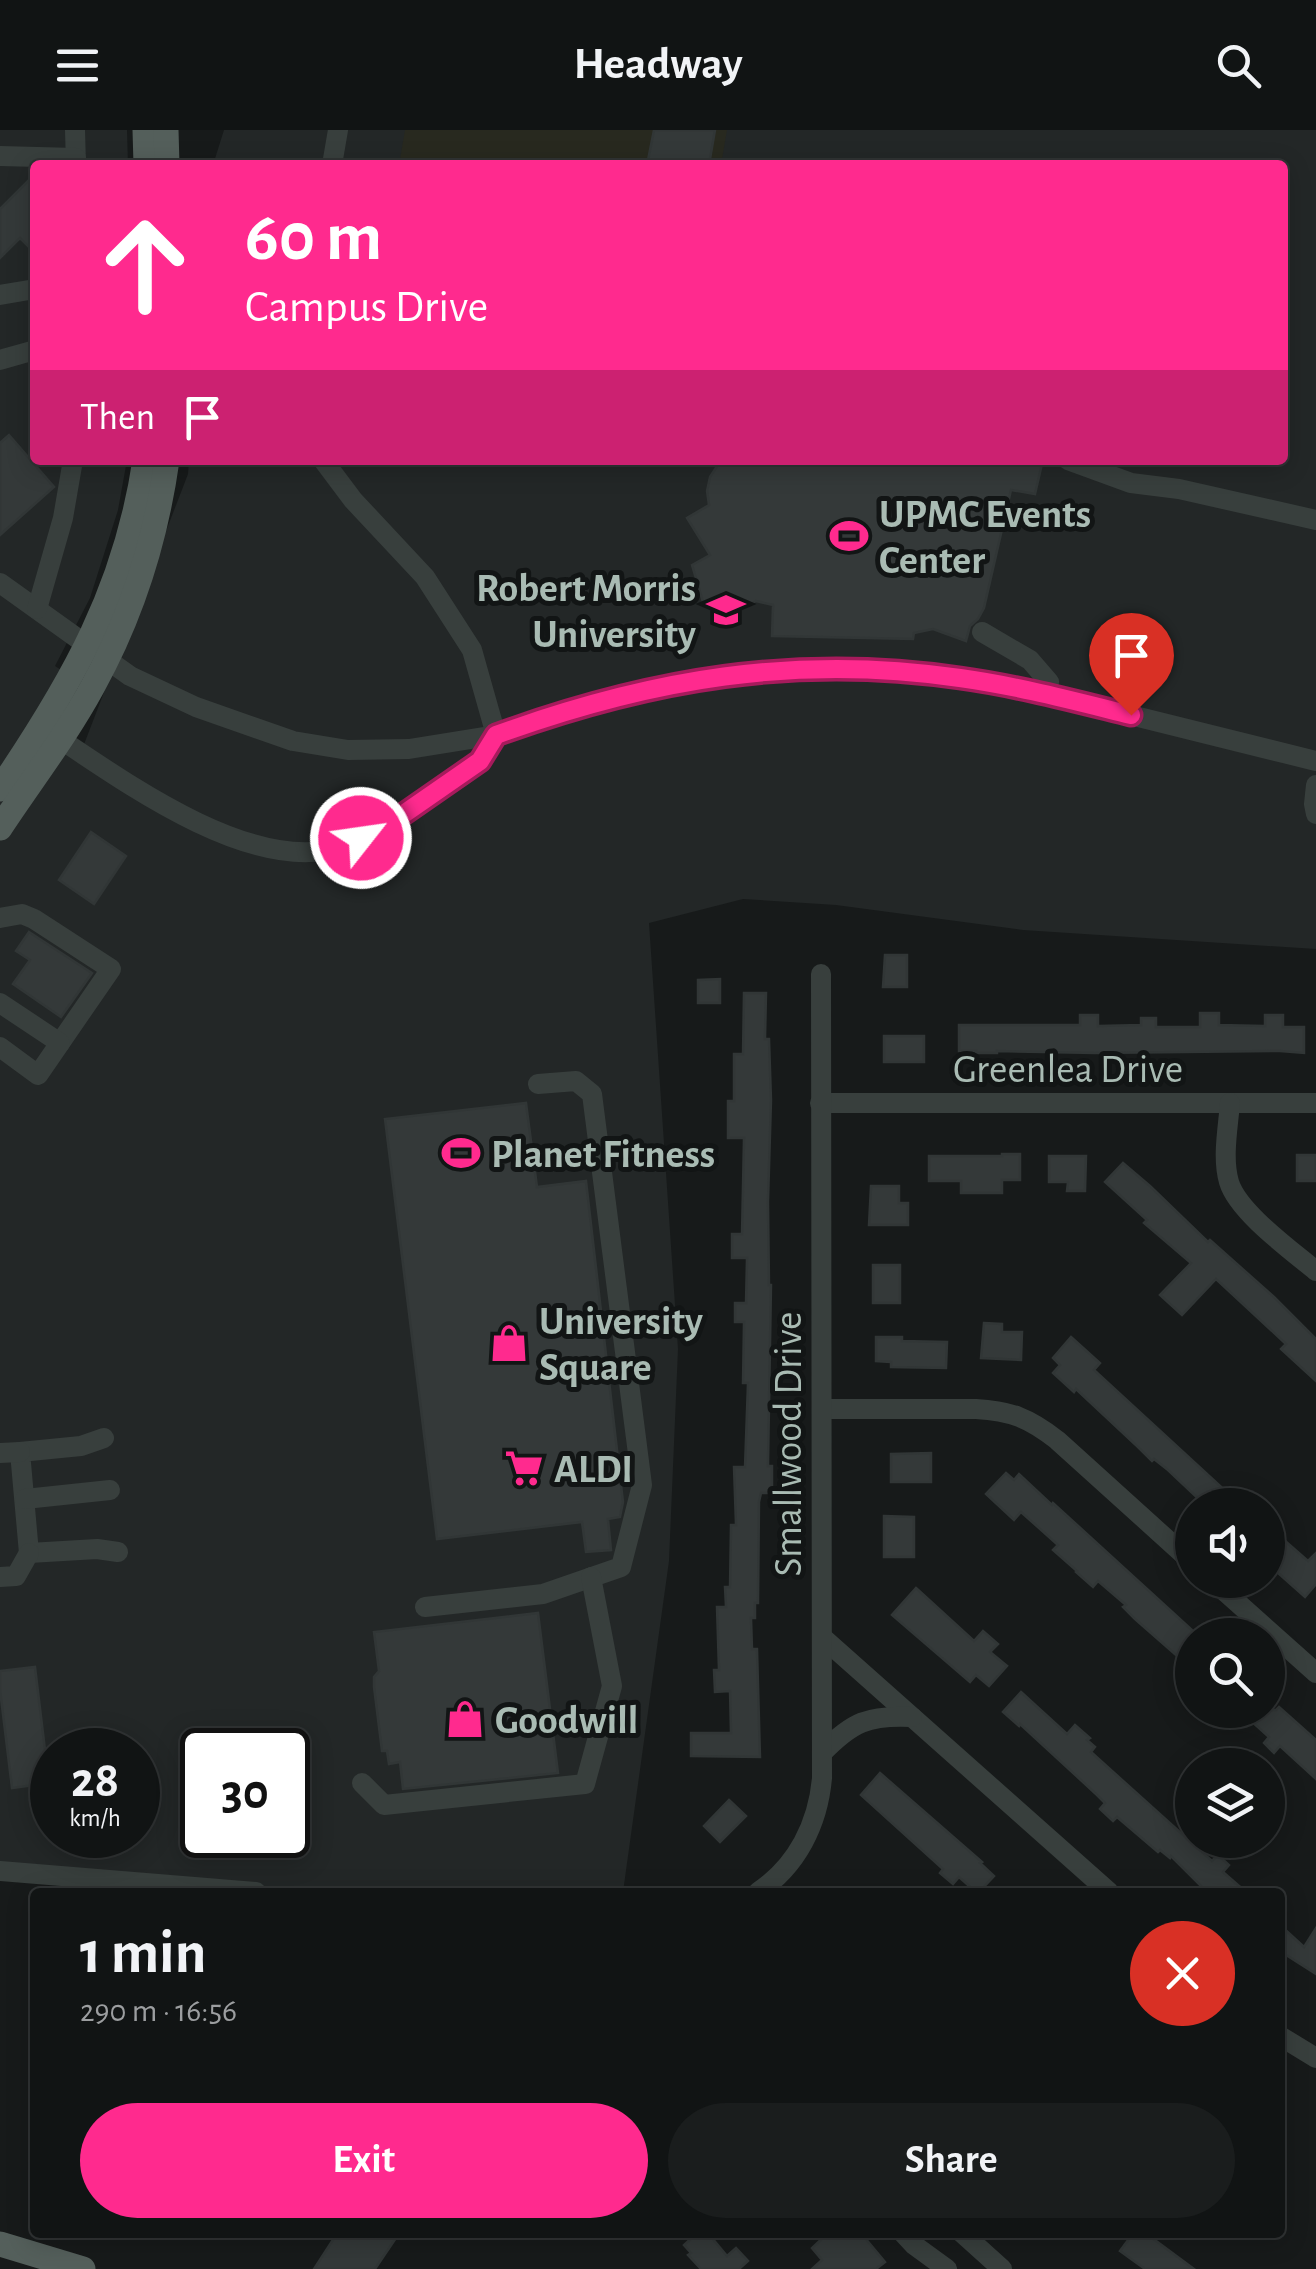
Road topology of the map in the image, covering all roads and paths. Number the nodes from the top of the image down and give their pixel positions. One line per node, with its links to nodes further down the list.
1 (75, 130): 7 (street)
2 (145, 130): 8 (main road)
3 (166, 130): 9 (main road)
4 (338, 130): 10 (street)
5 (0, 156): 6 (street)
6 (61, 160)
7 (76, 160)
8 (146, 160)
9 (167, 160)
10 (333, 160)
11 (30, 290): 12 (street)
12 (0, 296)
13 (30, 351): 14 (street)
14 (0, 360)
15 (71, 465): 22 (street)
16 (144, 465): 24 (main road)
17 (166, 465): 24 (main road)
18 (326, 465): 26 (street)
19 (1082, 465): 20 (street)
20 (1316, 520)
21 (0, 583): 22 (street)
22 (37, 609): 24 (street)
23 (982, 632): 25 (street)
24 (97, 652): 26 (street); 27 (main road); 30 (main road)
25 (1046, 694): 26 (street); 28 (street)
26 (496, 735): 27 (street)
27 (60, 740): 32 (main road)
28 (1316, 761)
29 (1316, 785): 31 (street)
30 (0, 789)
31 (1316, 814)
32 (0, 828)
33 (0, 918): 36 (street)
34 (821, 974): 39 (street, Smallwood Drive)
35 (0, 1003): 36 (street)
36 (60, 1043): 37 (street)
37 (0, 1047)
38 (538, 1084): 52 (street)
39 (820, 1103): 41 (street, Greenlea Drive); 43 (street, Smallwood Drive)
40 (1316, 1103): 41 (street, Greenlea Drive)
41 (1230, 1104): 42 (street)
42 (1316, 1272)
43 (822, 1409): 48 (street); 55 (street, Smallwood Drive)
44 (104, 1438): 45 (street)
45 (10, 1452): 47 (street)
46 (110, 1490): 47 (street)
47 (24, 1499): 50 (street)
48 (1175, 1547)
49 (118, 1552): 50 (street)
50 (29, 1553): 51 (street)
51 (0, 1577)
52 (592, 1577): 54 (street); 59 (street)
53 (1232, 1598): 56 (street)
54 (425, 1607)
55 (822, 1637): 57 (street); 58 (street, Smallwood Drive)
56 (1316, 1674)
57 (912, 1717): 58 (street); 63 (street)
58 (822, 1753): 62 (street, Smallwood Drive)
59 (362, 1782)
60 (0, 1871): 61 (street)
61 (207, 1888)
62 (763, 1888)
63 (1104, 1888)
64 (1285, 2039): 65 (street)
65 (1316, 2058)
66 (908, 2238): 70 (street)
67 (968, 2238): 71 (street)
68 (0, 2244): 69 (main road)
69 (82, 2269)
70 (947, 2269)
71 (1002, 2269)

